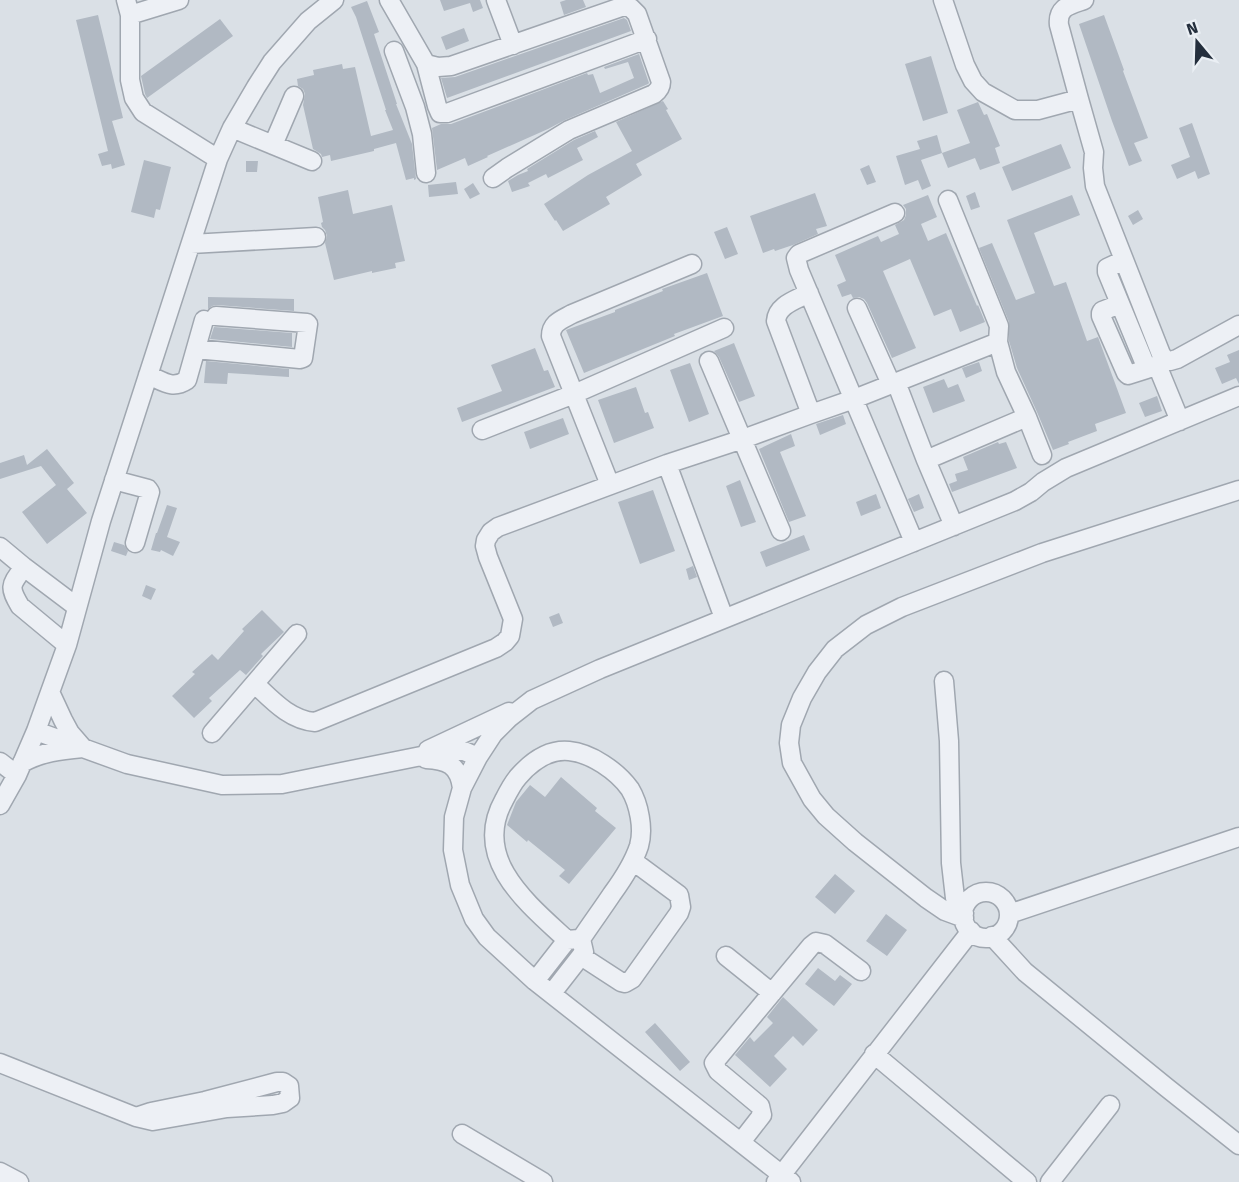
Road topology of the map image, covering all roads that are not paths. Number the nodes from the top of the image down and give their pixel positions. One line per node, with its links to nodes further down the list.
1 (179, 0): 7 (street)
2 (333, 0): 16 (street)
3 (496, 0): 9 (street)
4 (943, 0): 15 (street)
5 (1084, 0): 15 (street)
6 (392, 1): 11 (street)
7 (128, 7): 18 (street)
8 (647, 39): 9 (street); 12 (street); 21 (street)
9 (513, 45): 11 (street)
10 (394, 51): 13 (street)
11 (426, 64): 12 (street)
12 (432, 86): 13 (street)
13 (410, 93): 20 (street)
14 (294, 96): 17 (street)
15 (1079, 99): 26 (street)
16 (232, 128): 17 (street); 18 (street)
17 (273, 144): 19 (street)
18 (218, 159): 25 (street)
19 (312, 161)
20 (426, 173)
21 (493, 178)
22 (948, 200): 32 (street)
23 (895, 213): 28 (street)
24 (316, 237): 25 (street)
25 (191, 244): 36 (street)
26 (1124, 260): 35 (street); 35 (street)
27 (692, 264): 38 (street)
28 (809, 293): 40 (street); 41 (street)
29 (857, 308): 37 (street)
30 (1239, 325): 35 (street)
31 (724, 327): 38 (street)
32 (998, 342): 37 (street); 42 (street)
33 (196, 350): 33 (street); 36 (street)
34 (709, 361): 45 (street)
35 (1156, 365): 43 (street)
36 (148, 375): 49 (street)
37 (894, 383): 40 (street); 47 (street)
38 (574, 394): 44 (street); 50 (street)
39 (1239, 396): 43 (street)
40 (854, 399): 41 (street); 54 (street)
41 (811, 414): 45 (street)
42 (1027, 417): 46 (street); 47 (street)
43 (1180, 421): 52 (street)
44 (482, 430)
45 (743, 439): 48 (street); 53 (street)
46 (1042, 455)
47 (926, 460): 52 (street)
48 (667, 464): 50 (street); 59 (street)
49 (114, 480): 55 (street); 58 (street)
50 (610, 485): 63 (street)
51 (1239, 490): 78 (street)
52 (954, 526): 54 (street)
53 (781, 531)
54 (914, 542): 59 (street)
55 (135, 543)
56 (0, 547): 57 (street)
57 (24, 567): 58 (street); 61 (street)
58 (76, 607): 61 (street)
59 (724, 618): 65 (street)
60 (297, 634): 63 (street)
61 (67, 645): 64 (street)
62 (944, 681): 78 (street)
63 (255, 684): 67 (street)
64 (50, 692): 66 (street); 68 (street)
65 (532, 700): 69 (street); 70 (street)
66 (36, 731): 68 (street); 72 (street)
67 (212, 733)
68 (83, 748): 70 (street); 72 (street)
69 (478, 757): 70 (street); 73 (street)
70 (411, 758): 73 (street)
71 (0, 762): 72 (street)
72 (19, 769): 74 (street)
73 (462, 788): 83 (street)
74 (0, 805)
75 (1239, 837): 77 (street)
76 (633, 861): 80 (street); 80 (street); 80 (street)
77 (1009, 914): 78 (street); 79 (street)
78 (966, 921): 79 (street); 86 (street)
79 (992, 936): 92 (street)
80 (576, 945): 83 (street); 84 (street)
81 (726, 956): 85 (street)
82 (861, 971): 85 (street)
83 (535, 981): 84 (street)
84 (552, 993): 91 (street)
85 (772, 993): 91 (street)
86 (874, 1054): 94 (street); 95 (street)
87 (0, 1064): 89 (street)
88 (1110, 1105): 99 (street)
89 (136, 1117): 89 (street)
90 (462, 1134): 97 (street)
91 (741, 1142): 95 (street)
92 (1239, 1145)
93 (0, 1172): 96 (street)
94 (1008, 1176): 98 (street)
95 (782, 1180)
96 (20, 1182)
97 (543, 1182)
98 (1027, 1182)
99 (1050, 1182)

